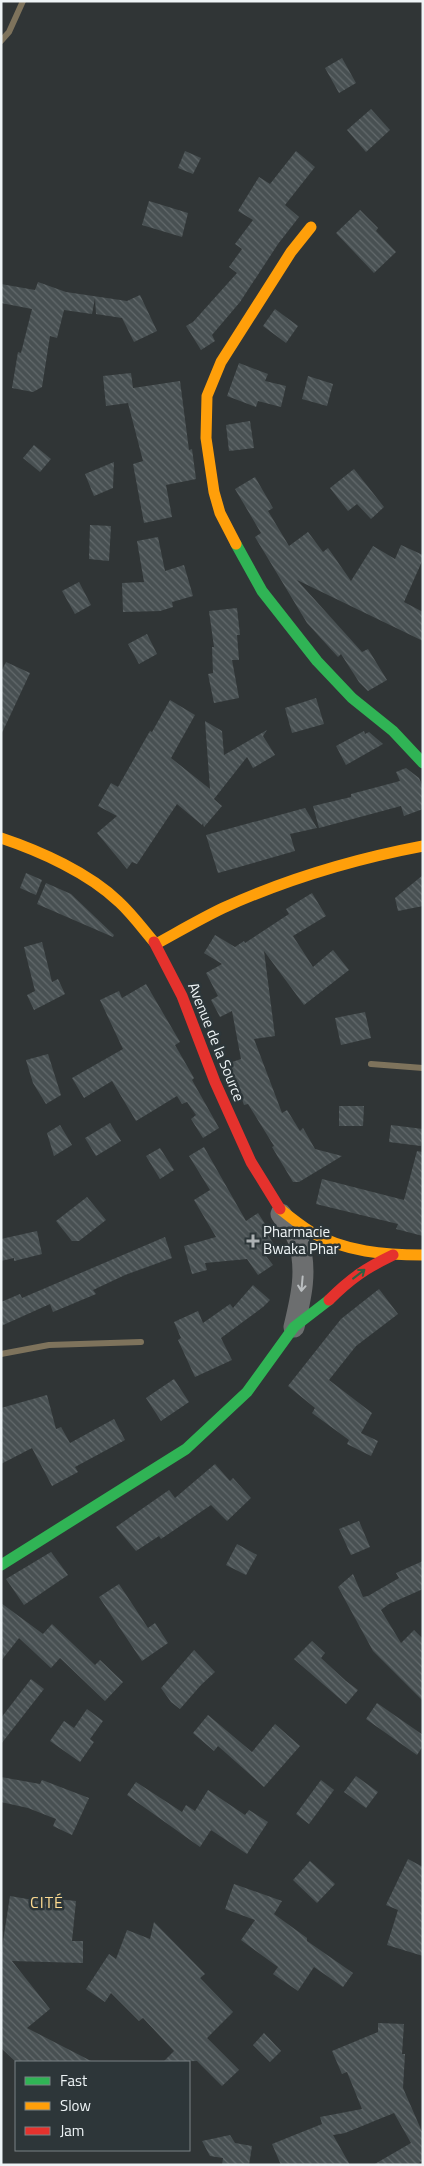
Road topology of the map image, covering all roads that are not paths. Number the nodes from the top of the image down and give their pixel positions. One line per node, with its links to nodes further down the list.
1 (311, 227): 2 (main road)
2 (423, 763)
3 (1, 838): 5 (main road, Avenue de la Source)
4 (423, 846): 5 (main road)
5 (156, 944): 6 (main road, Avenue de la Source)
6 (277, 1207): 7 (main road, Avenue de la Source); 9 (street, one-way to 9)
7 (393, 1254): 8 (main road, Avenue de la Source); 9 (main road, one-way to 7)
8 (423, 1255)
9 (294, 1327): 10 (main road)
10 (1, 1565)

